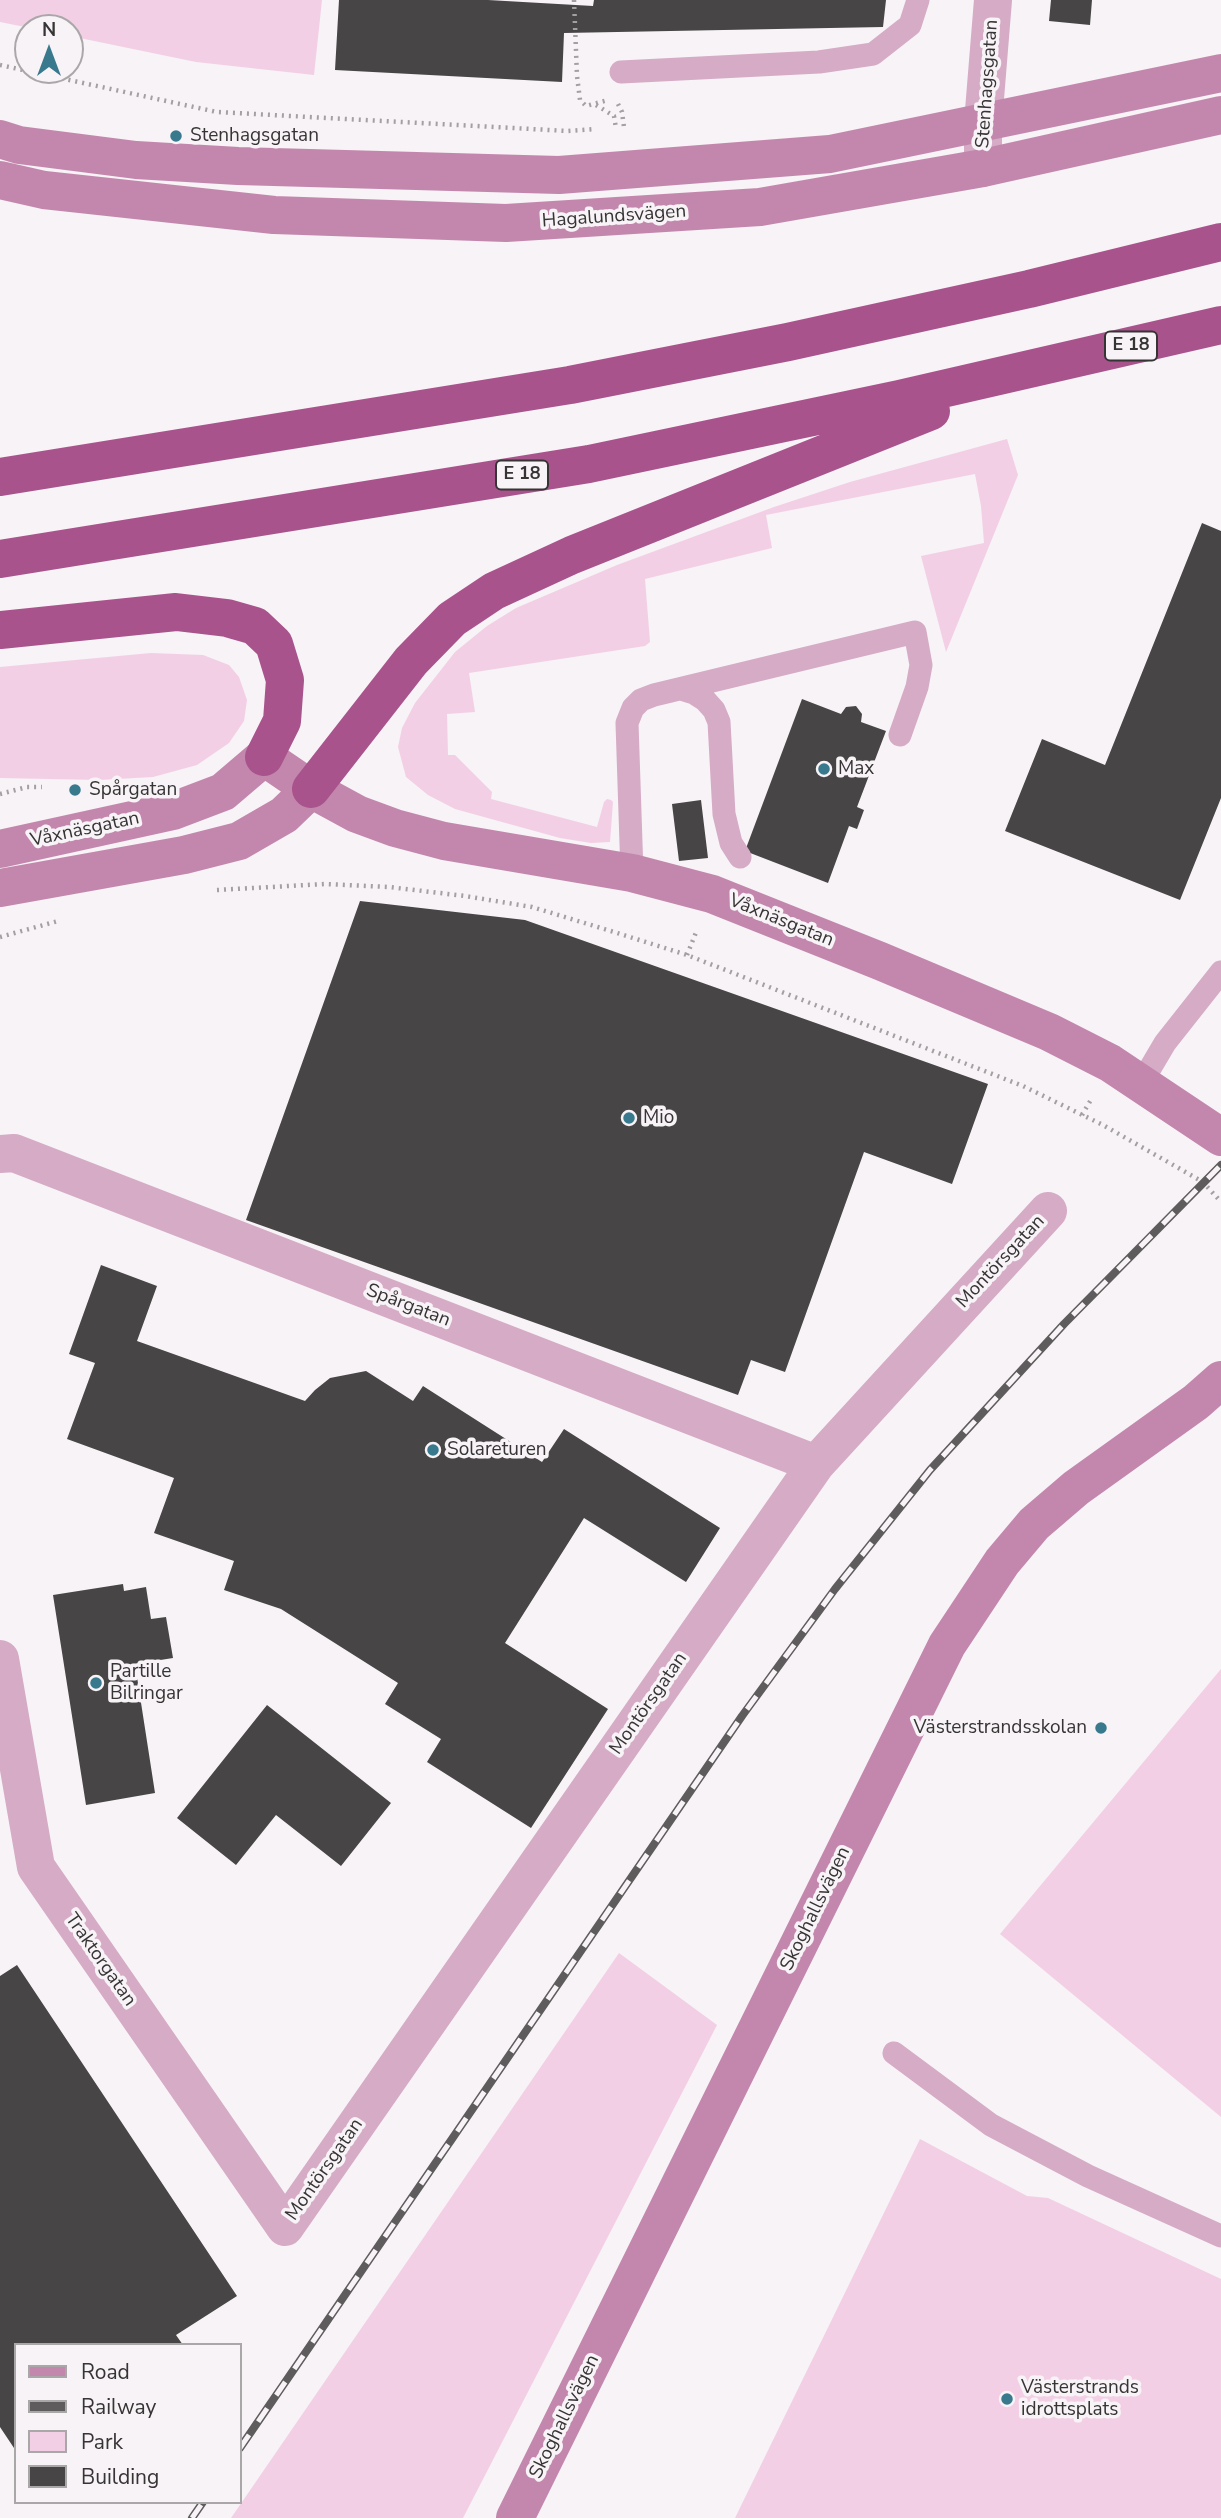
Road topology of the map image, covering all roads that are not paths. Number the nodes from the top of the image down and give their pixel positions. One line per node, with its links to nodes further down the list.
1 (918, 0): 3 (lane)
2 (993, 0): 6 (street, Stenhagsgatan)
3 (621, 72)
4 (1221, 73): 6 (street)
5 (1221, 115): 8 (street, Hagalundsvägen)
6 (983, 123): 7 (street); 8 (street, Stenhagsgatan)
7 (0, 139)
8 (983, 168): 9 (street, Hagalundsvägen)
9 (0, 180)
10 (1221, 242): 13 (highway)
11 (1221, 325): 12 (highway, E 18)
12 (1041, 368): 14 (highway, E 18); 19 (highway)
13 (0, 477)
14 (0, 559)
15 (0, 630): 18 (highway)
16 (681, 689): 17 (lane); 21 (lane); 22 (lane)
17 (900, 735)
18 (264, 757): 19 (street, Våxnäsgatan); 20 (street, Våxnäsgatan)
19 (312, 789): 22 (street, Våxnäsgatan); 23 (street, Våxnäsgatan)
20 (0, 849)
21 (740, 857)
22 (632, 873): 25 (street, Våxnäsgatan)
23 (0, 888)
24 (1221, 971): 25 (lane)
25 (1142, 1082): 26 (street, Våxnäsgatan)
26 (1221, 1137)
27 (0, 1154): 30 (street, Spårgatan)
28 (1048, 1211): 30 (street, Montörsgatan)
29 (1221, 1380): 35 (street, Skoghallsvägen)
30 (816, 1464): 33 (street, Montörsgatan)
31 (0, 1659): 33 (street, Traktorgatan)
32 (894, 2053): 34 (lane)
33 (285, 2227)
34 (1221, 2236)
35 (515, 2518)

